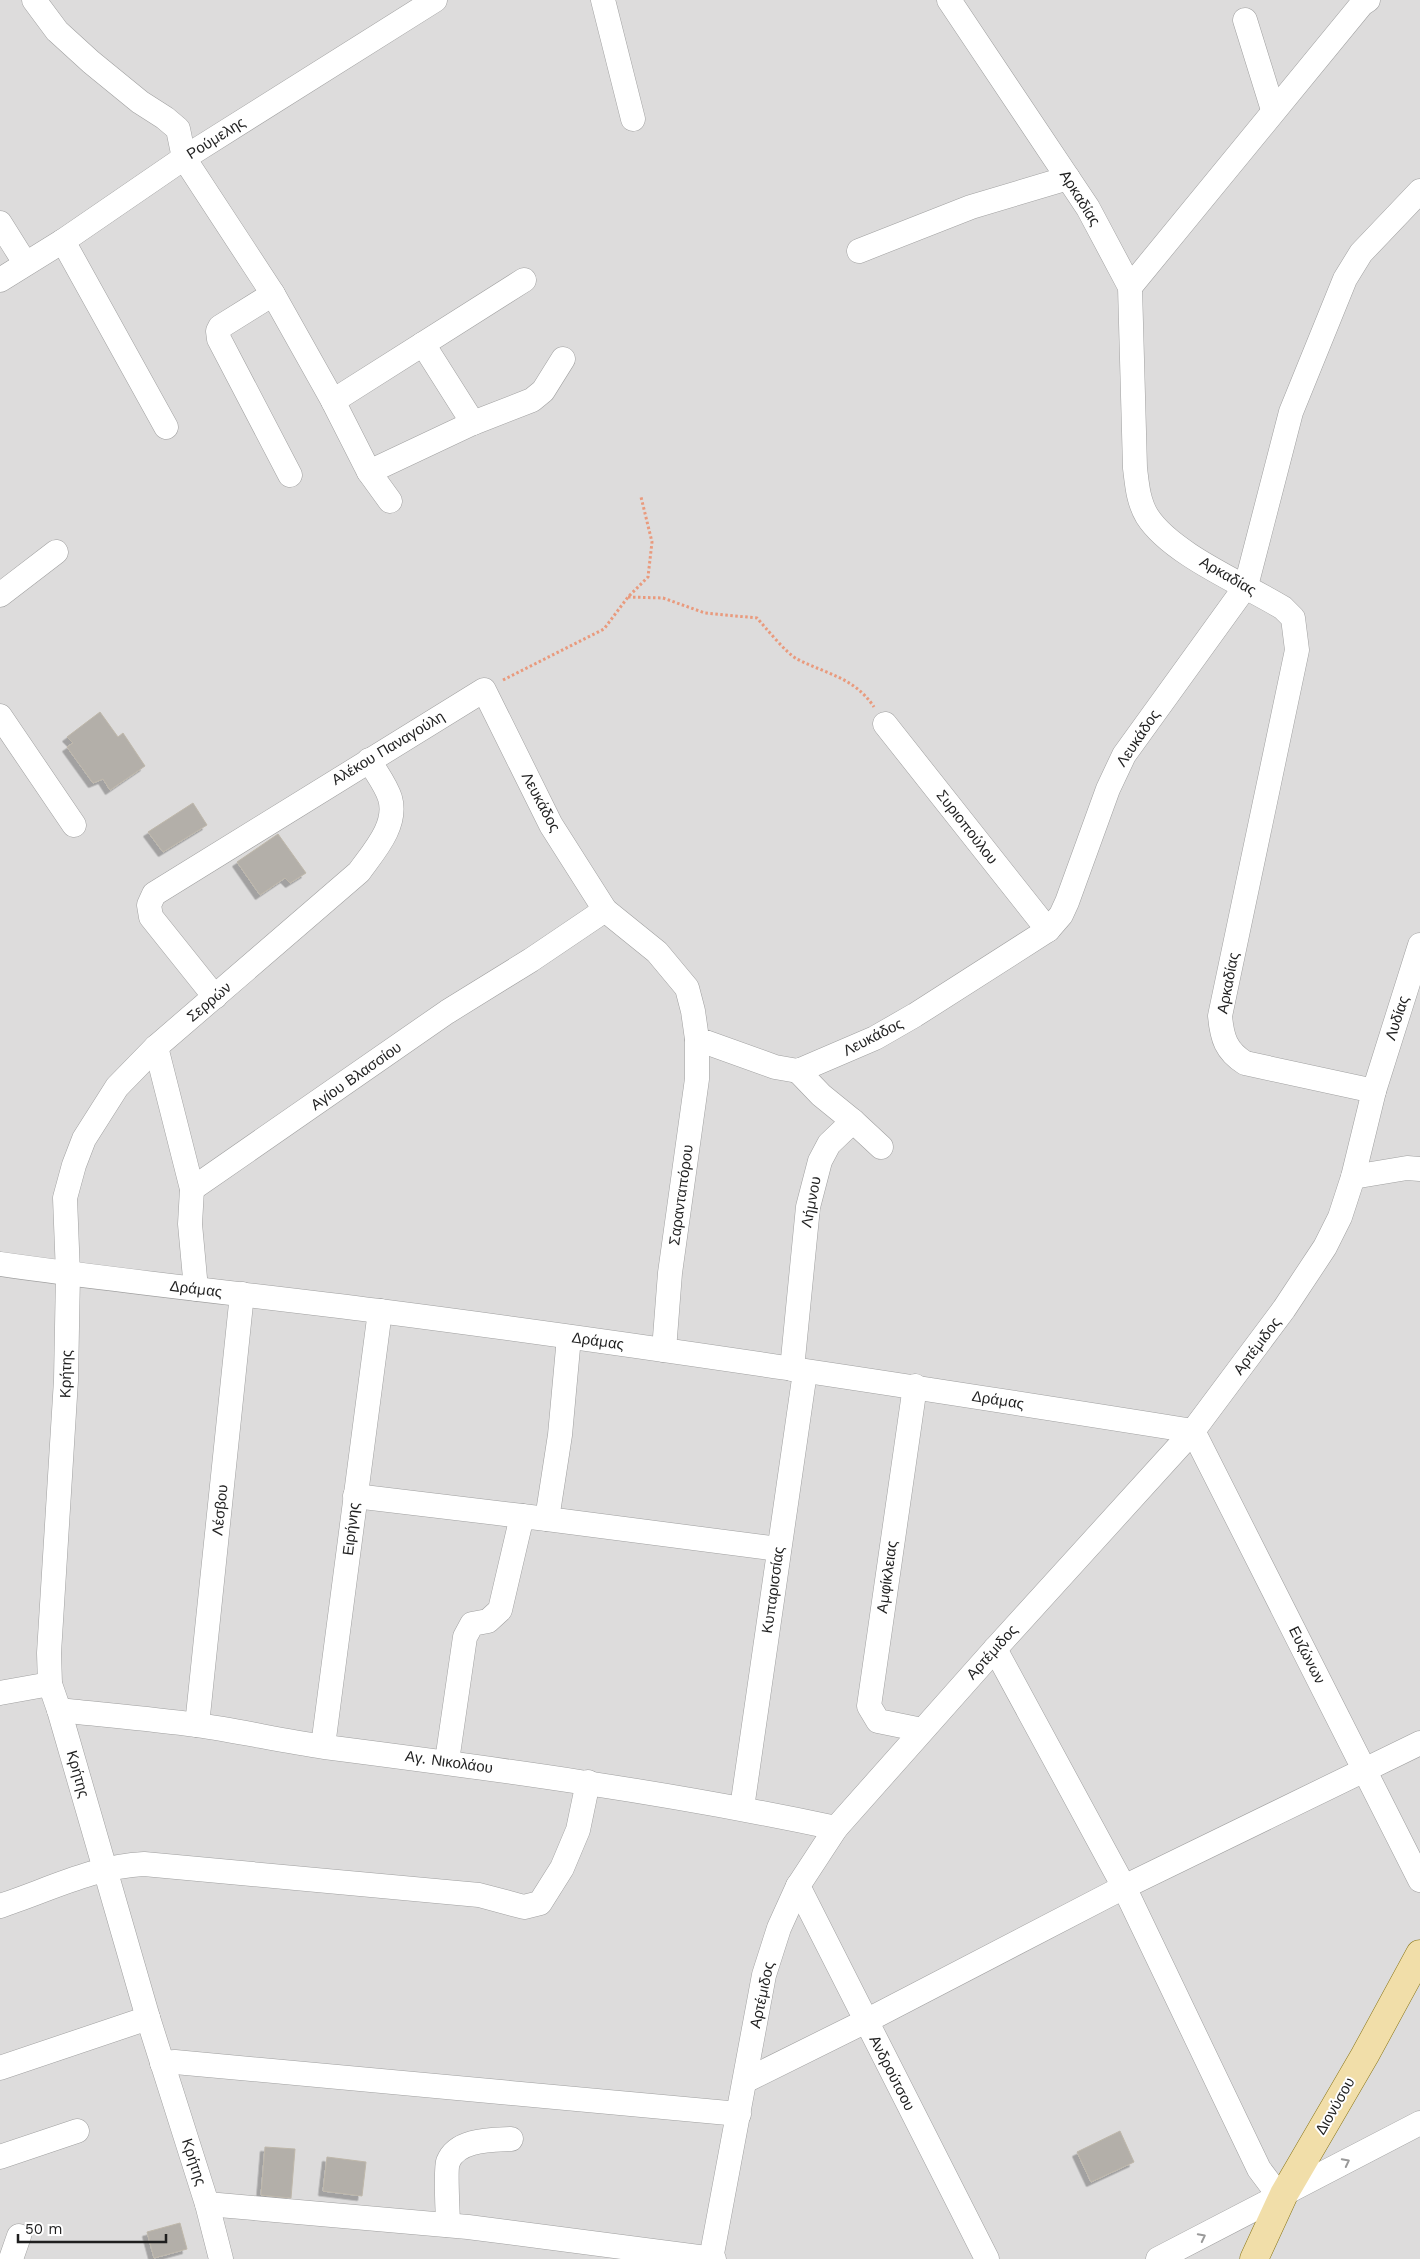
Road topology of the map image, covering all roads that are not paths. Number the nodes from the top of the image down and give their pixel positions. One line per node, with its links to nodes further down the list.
1 (34, 0): 9 (street)
2 (435, 0): 9 (street, Ρούμελης)
3 (602, 0): 8 (street)
4 (949, 0): 10 (street, Αρκαδίας)
5 (1368, 0): 7 (street)
6 (1245, 20): 7 (street)
7 (1273, 110): 18 (street)
8 (633, 119)
9 (184, 158): 13 (street, Ρούμελης); 19 (street)
10 (1068, 178): 14 (street); 18 (street, Αρκαδίας)
11 (1420, 191): 29 (street)
12 (0, 223): 15 (street)
13 (63, 241): 15 (street, Ρούμελης); 24 (street)
14 (859, 252)
15 (25, 263): 16 (street, Ρούμελης)
16 (0, 280)
17 (524, 280): 20 (street)
18 (1130, 287): 29 (street, Αρκαδίας)
19 (273, 294): 22 (street); 26 (street)
20 (423, 344): 22 (street); 23 (street)
21 (563, 359): 23 (street)
22 (333, 401): 25 (street)
23 (473, 423): 25 (street)
24 (166, 427)
25 (370, 472): 27 (street)
26 (290, 475)
27 (390, 501)
28 (56, 552): 30 (street)
29 (1246, 586): 37 (street, Λευκάδος); 43 (street, Αρκαδίας)
30 (0, 595)
31 (484, 690): 34 (street, Αλέκου Παναγούλη); 36 (street, Λευκάδος)
32 (0, 716): 35 (street)
33 (885, 724): 37 (street, Συριοπούλου)
34 (369, 760): 39 (street, Σερρών); 39 (street, Αλέκου Παναγούλη)
35 (74, 825)
36 (605, 910): 40 (street, Λευκάδος); 48 (street, Αγίου Βλασσίου)
37 (1048, 930): 42 (street, Λευκάδος)
38 (1420, 946): 43 (street, Λυδίας)
39 (215, 997): 41 (street, Σερρών)
40 (697, 1039): 42 (street); 55 (street, Σαρανταπόρου)
41 (156, 1047): 48 (street); 50 (street, Σερρών)
42 (798, 1071): 44 (street)
43 (1374, 1091): 47 (street, Αρτέμιδος)
44 (853, 1121): 45 (street); 56 (street, Λήμνου)
45 (882, 1147)
46 (1420, 1169): 47 (street)
47 (1353, 1177): 58 (street, Αρτέμιδος)
48 (192, 1188): 51 (street)
49 (0, 1264): 50 (street, Δράμας)
50 (68, 1274): 51 (street, Δράμας); 64 (street, Κρήτης)
51 (196, 1289): 52 (street, Δράμας)
52 (242, 1294): 53 (street, Δράμας); 67 (street, Λέσβου)
53 (380, 1311): 54 (street, Δράμας); 59 (street, Ειρήνης)
54 (568, 1337): 55 (street, Δράμας); 61 (street)
55 (664, 1350): 56 (street, Δράμας)
56 (799, 1370): 57 (street, Δράμας); 62 (street, Κυπαρισσίας)
57 (915, 1386): 58 (street, Δράμας); 68 (street, Αμφίκλειας)
58 (1194, 1431): 63 (street, Αρτέμιδος); 72 (street, Ευζώνων)
59 (355, 1496): 60 (street); 70 (street, Ειρήνης)
60 (522, 1516): 61 (street); 71 (street)
61 (546, 1519): 62 (street)
62 (779, 1549): 74 (street, Κυπαρισσίας)
63 (995, 1649): 68 (street, Αρτέμιδος); 79 (street)
64 (50, 1684): 65 (street); 66 (street, Κρήτης)
65 (0, 1693)
66 (60, 1710): 67 (street, Αγ. Νικολάου); 76 (street, Κρήτης)
67 (197, 1725): 70 (street, Αγ. Νικολάου)
68 (922, 1730): 75 (street, Αρτέμιδος)
69 (1420, 1743): 72 (street)
70 (323, 1746): 71 (street, Αγ. Νικολάου)
71 (447, 1761): 73 (street, Αγ. Νικολάου)
72 (1365, 1770): 77 (street, Ευζώνων); 79 (street)
73 (588, 1782): 74 (street, Αγ. Νικολάου); 76 (street)
74 (742, 1808): 75 (street, Αγ. Νικολάου)
75 (836, 1828): 78 (street, Αρτέμιδος)
76 (106, 1869): 80 (street); 82 (street, Κρήτης)
77 (1420, 1880)
78 (798, 1886): 83 (street, Ανδρούτσου); 86 (street, Αρτέμιδος)
79 (1124, 1887): 83 (street); 92 (street)
80 (0, 1906)
81 (1420, 1954): 92 (main road, Διονύσου)
82 (148, 2018): 84 (street, Κρήτης); 85 (street)
83 (866, 2021): 86 (street); 100 (street, Ανδρούτσου)
84 (162, 2063): 87 (street); 93 (street, Κρήτης)
85 (0, 2068)
86 (745, 2081): 87 (street, Αρτέμιδος)
87 (739, 2114): 97 (street, Αρτέμιδος)
88 (1420, 2123): 92 (street, one-way to 88)
89 (77, 2131): 91 (street)
90 (511, 2139): 94 (street)
91 (0, 2157)
92 (1284, 2194): 96 (main road, Διονύσου); 101 (street, one-way to 92)
93 (207, 2204): 94 (street); 99 (street, Κρήτης)
94 (448, 2225): 97 (street)
95 (19, 2236): 98 (street)
96 (1263, 2253)
97 (712, 2258)
98 (11, 2259)
99 (221, 2259)
100 (987, 2259)
101 (1158, 2259)

